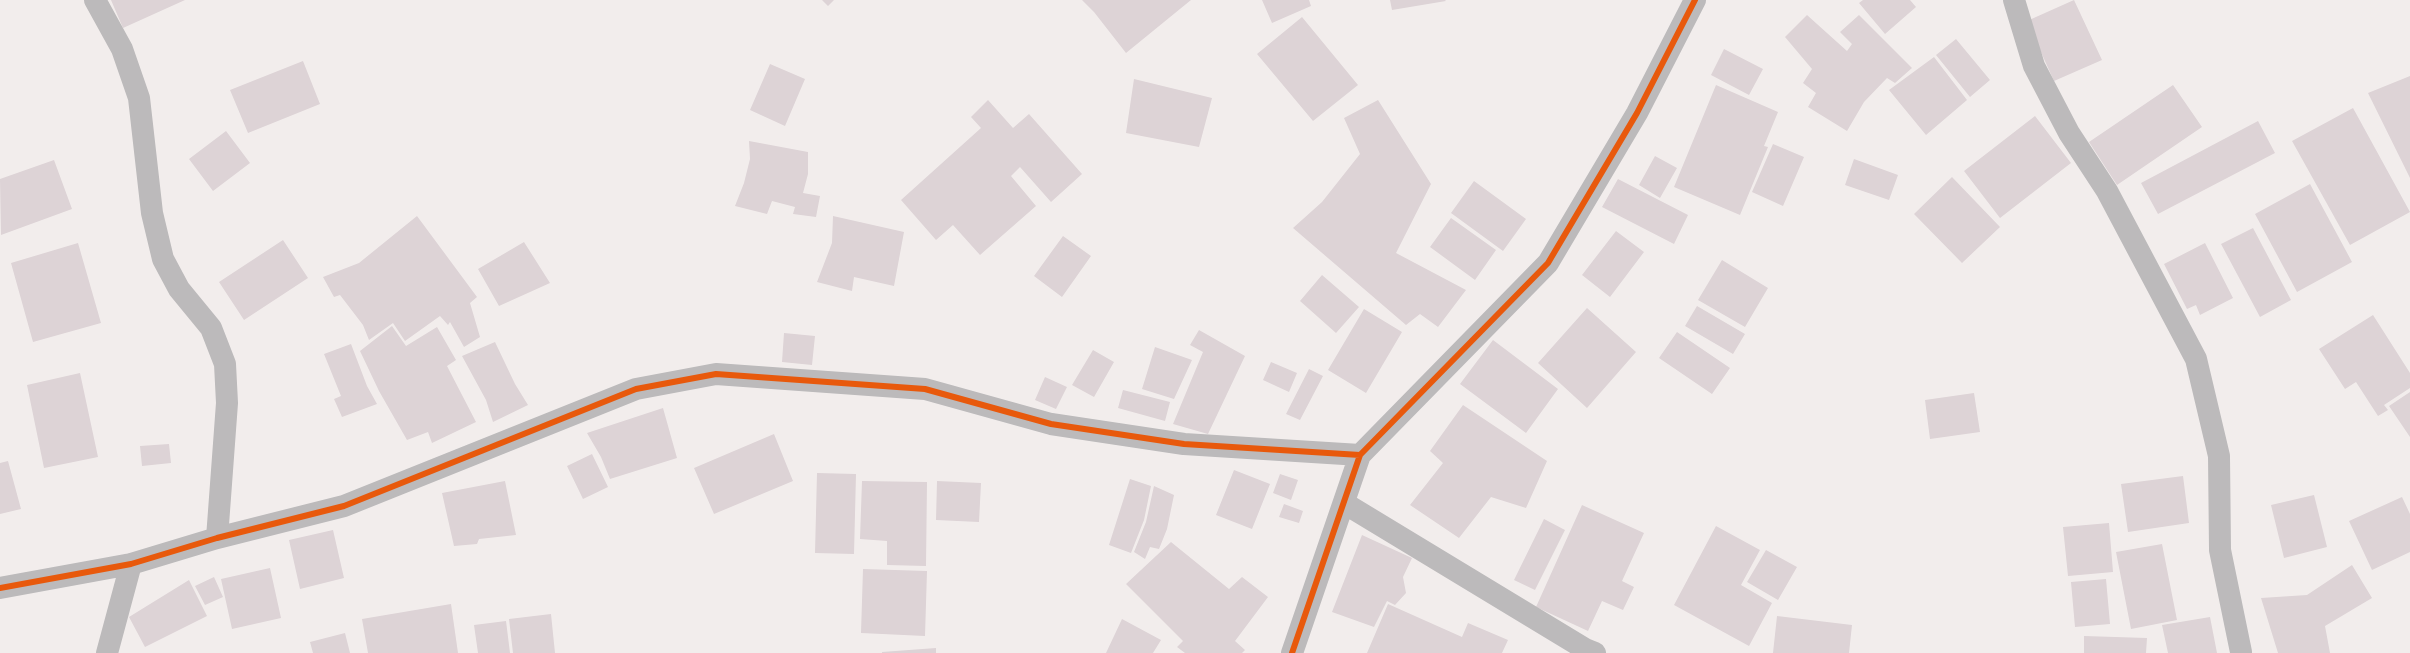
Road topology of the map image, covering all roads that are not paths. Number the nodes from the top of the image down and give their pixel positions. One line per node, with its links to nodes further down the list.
1 (95, 0): 6 (street)
2 (1695, 0): 4 (street)
3 (2014, 0): 9 (street)
4 (1360, 455): 5 (street); 6 (street)
5 (1344, 503): 11 (street); 12 (street)
6 (216, 538): 7 (street)
7 (131, 564): 8 (street); 10 (street)
8 (0, 588)
9 (2241, 652)
10 (107, 653)
11 (1292, 653)
12 (1595, 653)

